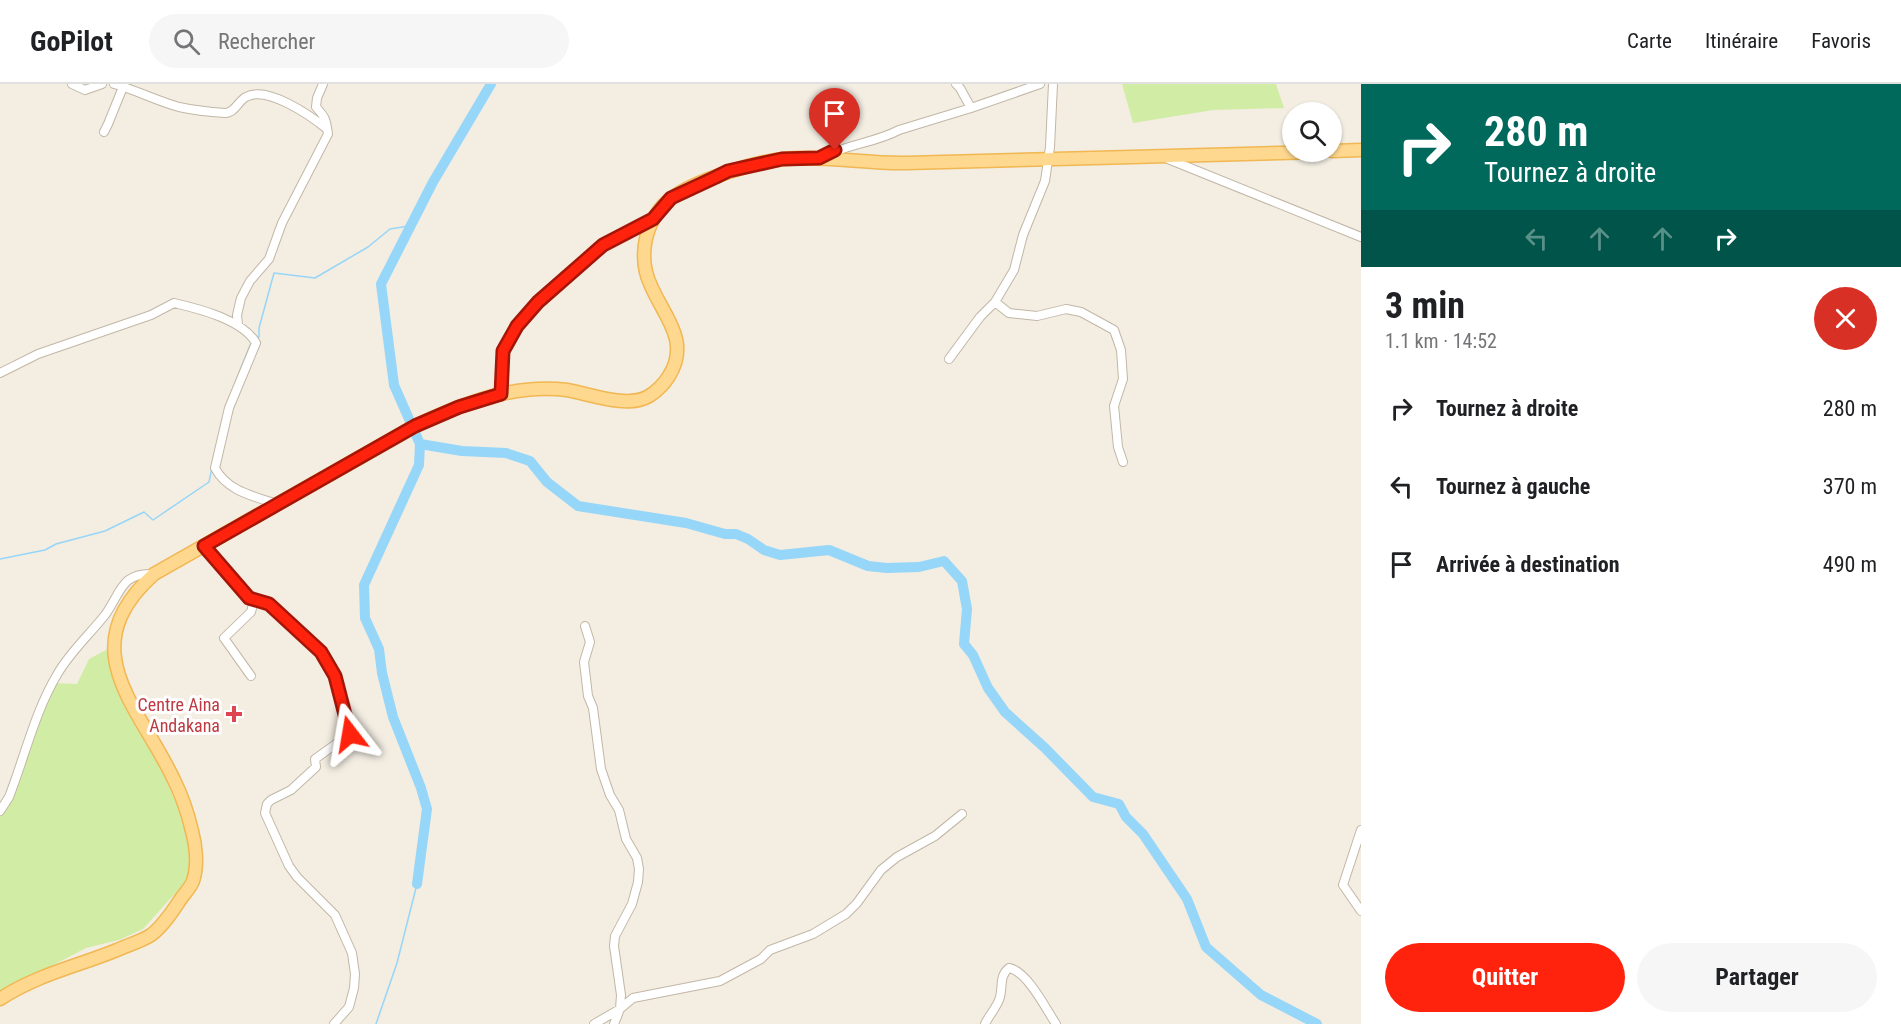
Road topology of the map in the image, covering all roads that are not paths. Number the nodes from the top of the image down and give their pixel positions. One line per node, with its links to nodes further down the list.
1 (72, 84): 2 (street)
2 (102, 84)
3 (114, 84): 8 (street)
4 (323, 84): 10 (street)
5 (956, 84): 9 (street)
6 (1040, 84): 9 (street)
7 (1053, 84): 17 (street)
8 (123, 87): 10 (street); 11 (street)
9 (971, 108): 16 (street)
10 (327, 129): 21 (street)
11 (104, 132)
12 (1361, 150): 13 (main road)
13 (1342, 151)
14 (1282, 153): 15 (main road)
15 (1160, 155): 17 (main road); 19 (street)
16 (819, 158): 17 (main road); 18 (main road)
17 (1048, 159): 20 (street)
18 (653, 219): 24 (street); 24 (main road)
19 (1361, 237)
20 (995, 302): 22 (street); 25 (street)
21 (238, 325): 23 (street); 26 (street)
22 (950, 359)
23 (0, 371)
24 (501, 394): 26 (main road)
25 (1123, 462)
26 (277, 504): 27 (main road)
27 (204, 546): 28 (main road); 29 (street)
28 (154, 574): 32 (street); 36 (main road)
29 (254, 601): 31 (street); 38 (street)
30 (585, 626): 37 (street)
31 (251, 676)
32 (0, 811)
33 (962, 814): 37 (street)
34 (1361, 830): 35 (street)
35 (1361, 911)
36 (0, 999)
37 (620, 1010): 39 (street); 40 (street)
38 (334, 1024)
39 (594, 1024)
40 (614, 1024)
41 (985, 1024): 42 (street)
42 (1056, 1024)

